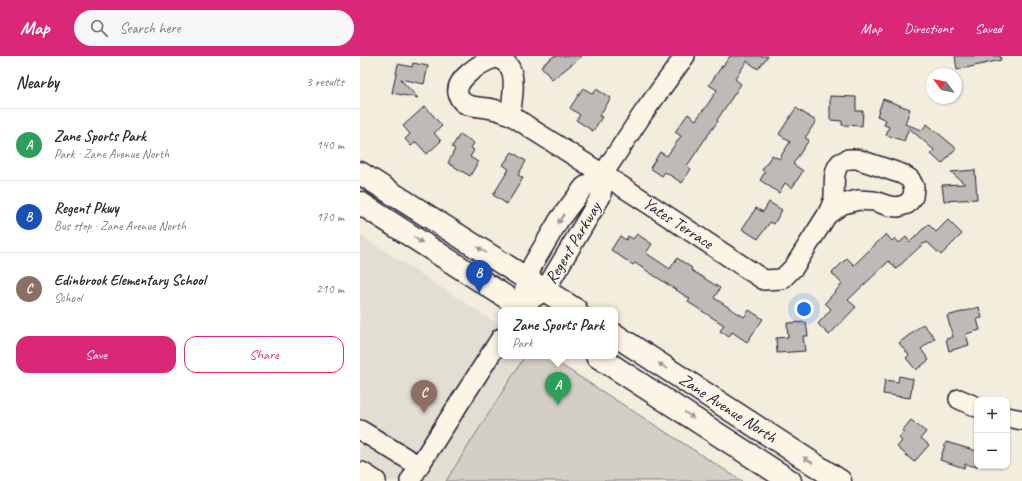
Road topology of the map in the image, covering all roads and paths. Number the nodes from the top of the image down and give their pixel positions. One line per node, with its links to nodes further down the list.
1 (685, 56): 4 (street, Regent Parkway)
2 (510, 116): 4 (street, Yates Terrace)
3 (360, 172): 7 (main road, one-way to 3)
4 (603, 174): 6 (street, Yates Terrace); 7 (street, Regent Parkway)
5 (360, 203): 8 (main road, one-way to 8)
6 (827, 215): 6 (street, Yates Terrace)
7 (536, 284): 9 (street, Regent Parkway); 10 (main road)
8 (519, 307)
9 (523, 307)
10 (571, 307)
11 (618, 337): 23 (main road, Zane Avenue North, one-way to 11)
12 (498, 343): 19 (street)
13 (602, 359): 22 (main road, Zane Avenue North, one-way to 22)
14 (959, 399): 15 (street)
15 (974, 406)
16 (1010, 418): 17 (street)
17 (1022, 420)
18 (360, 430): 19 (street)
19 (414, 474)
20 (360, 475): 21 (street)
21 (376, 481)
22 (790, 481)
23 (840, 481)

